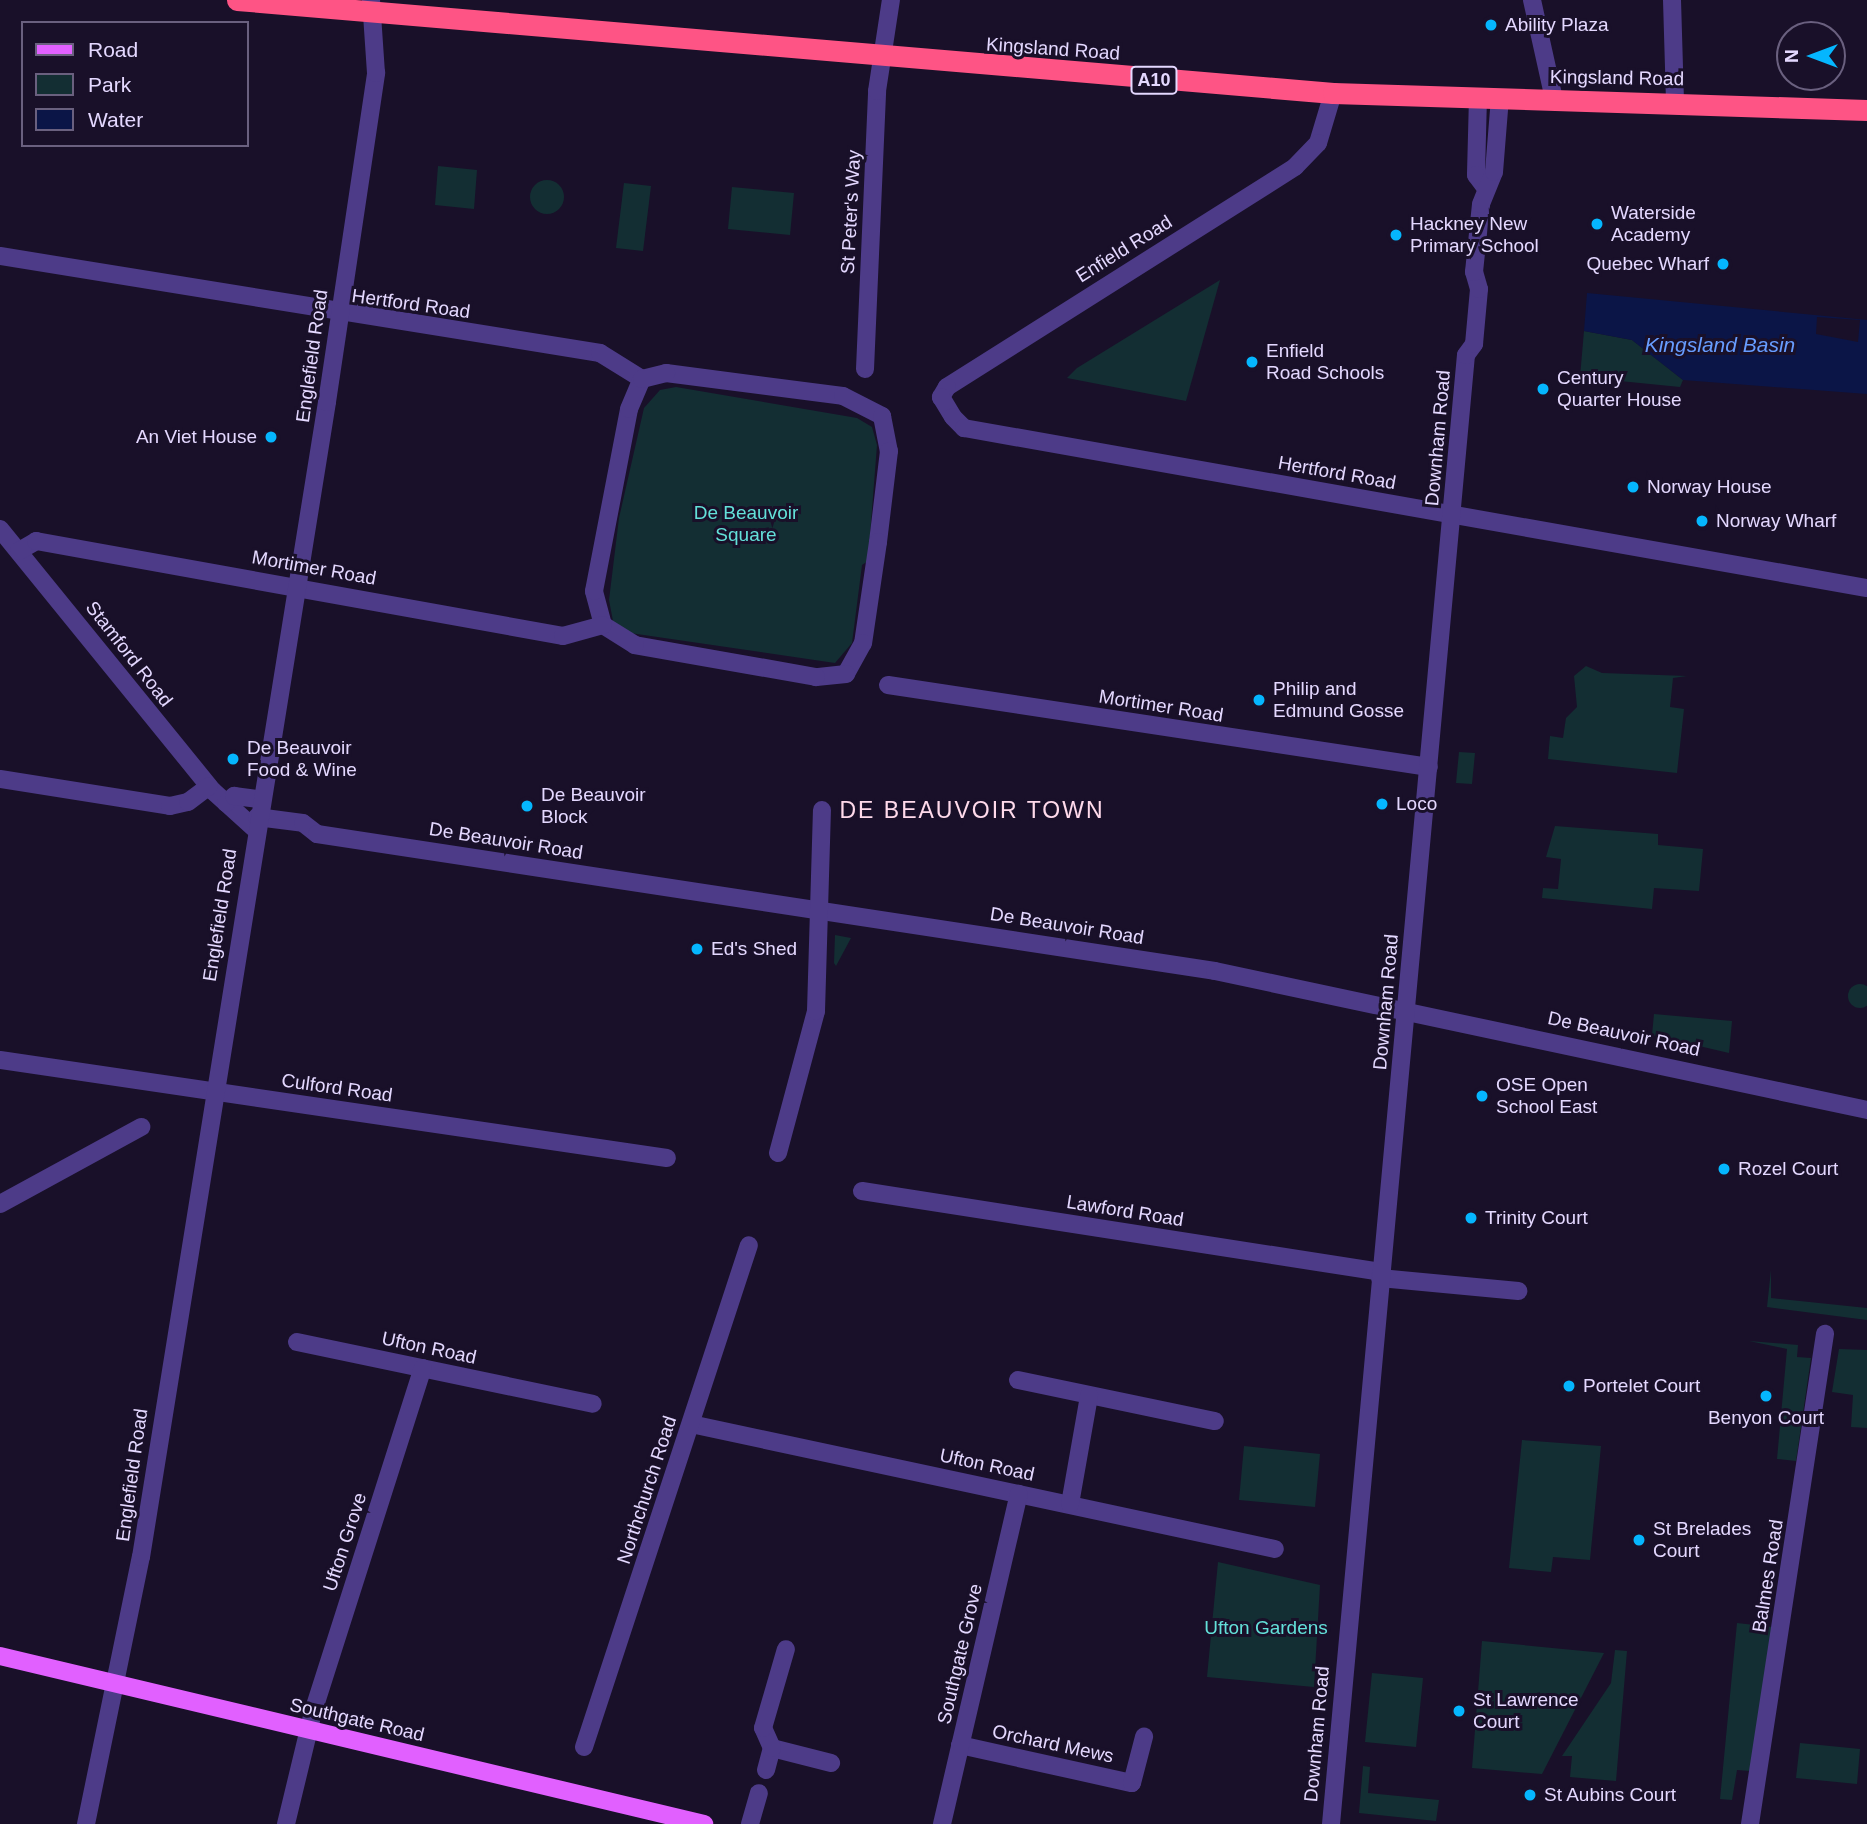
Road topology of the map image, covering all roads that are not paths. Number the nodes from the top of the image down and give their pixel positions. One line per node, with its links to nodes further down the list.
1 (237, 0): 5 (highway, Kingsland Road / A10)
2 (891, 0): 6 (street, St Peter's Way)
3 (1532, 0): 10 (street)
4 (1672, 0): 11 (street)
5 (372, 6): 6 (highway, Kingsland Road / A10); 15 (street, Englefield Road)
6 (881, 58): 7 (highway, Kingsland Road / A10); 16 (street, St Peter's Way)
7 (1332, 93): 8 (highway, Kingsland Road / A10); 18 (street, Enfield Road)
8 (1478, 97): 9 (highway, Kingsland Road / A10); 13 (street, Downham Road)
9 (1500, 98): 10 (highway, Kingsland Road / A10); 13 (street, Downham Road)
10 (1554, 99): 11 (highway, Kingsland Road / A10)
11 (1675, 102): 12 (highway, Kingsland Road / A10)
12 (1867, 110)
13 (1485, 187): 19 (street, Downham Road)
14 (0, 256): 15 (street, Hertford Road)
15 (339, 314): 17 (street, Hertford Road); 22 (street, Englefield Road)
16 (865, 369)
17 (642, 379): 24 (street); 24 (street)
18 (964, 428): 19 (street, Hertford Road)
19 (1452, 514): 23 (street, Hertford Road); 26 (street, Downham Road)
20 (0, 529): 21 (street, Stamford Road)
21 (19, 551): 22 (street, Mortimer Road); 28 (street, Stamford Road)
22 (294, 586): 24 (street, Mortimer Road); 31 (street, Englefield Road)
23 (1867, 588)
24 (603, 625)
25 (888, 685): 26 (street, Mortimer Road)
26 (1429, 767): 33 (street, Downham Road)
27 (0, 779): 28 (street)
28 (209, 786): 29 (street, Stamford Road)
29 (226, 803): 31 (street, Stamford Road); 31 (street)
30 (822, 810): 32 (street)
31 (257, 815): 32 (street, De Beauvoir Road); 35 (street, Englefield Road)
32 (820, 909): 33 (street, De Beauvoir Road); 38 (street)
33 (1406, 1011): 36 (street, De Beauvoir Road); 43 (street, Downham Road)
34 (0, 1060): 35 (street, Culford Road)
35 (215, 1091): 39 (street, Culford Road); 58 (street, Englefield Road)
36 (1867, 1110)
37 (141, 1127): 41 (street)
38 (778, 1153)
39 (667, 1158)
40 (862, 1191): 43 (street, Lawford Road)
41 (0, 1204)
42 (749, 1245): 52 (street, Northchurch Road)
43 (1381, 1275): 44 (street, Lawford Road); 72 (street, Downham Road)
44 (1518, 1290)
45 (1825, 1334): 73 (street, Balmes Road)
46 (297, 1342): 47 (street, Ufton Road)
47 (423, 1368): 50 (street, Ufton Road); 59 (street, Ufton Grove)
48 (1018, 1380): 49 (street)
49 (1090, 1396): 51 (street); 54 (street)
50 (593, 1404)
51 (1215, 1421)
52 (691, 1424): 53 (street, Ufton Road); 62 (street, Northchurch Road)
53 (1018, 1494): 54 (street, Ufton Road); 61 (street, Southgate Grove)
54 (1069, 1504): 55 (street, Ufton Road)
55 (1275, 1549)
56 (786, 1649): 63 (street)
57 (0, 1656): 58 (main road, Southgate Road)
58 (118, 1685): 59 (main road, Southgate Road); 67 (street, Englefield Road)
59 (309, 1730): 68 (street, Ufton Grove); 69 (main road, Southgate Road)
60 (1144, 1737): 61 (street, Orchard Mews)
61 (960, 1745): 71 (street, Southgate Grove)
62 (584, 1747)
63 (772, 1748): 64 (street); 65 (street)
64 (831, 1763)
65 (766, 1770)
66 (759, 1793): 70 (street)
67 (86, 1824)
68 (286, 1824)
69 (704, 1824)
70 (750, 1824)
71 (942, 1824)
72 (1331, 1824)
73 (1751, 1824)

